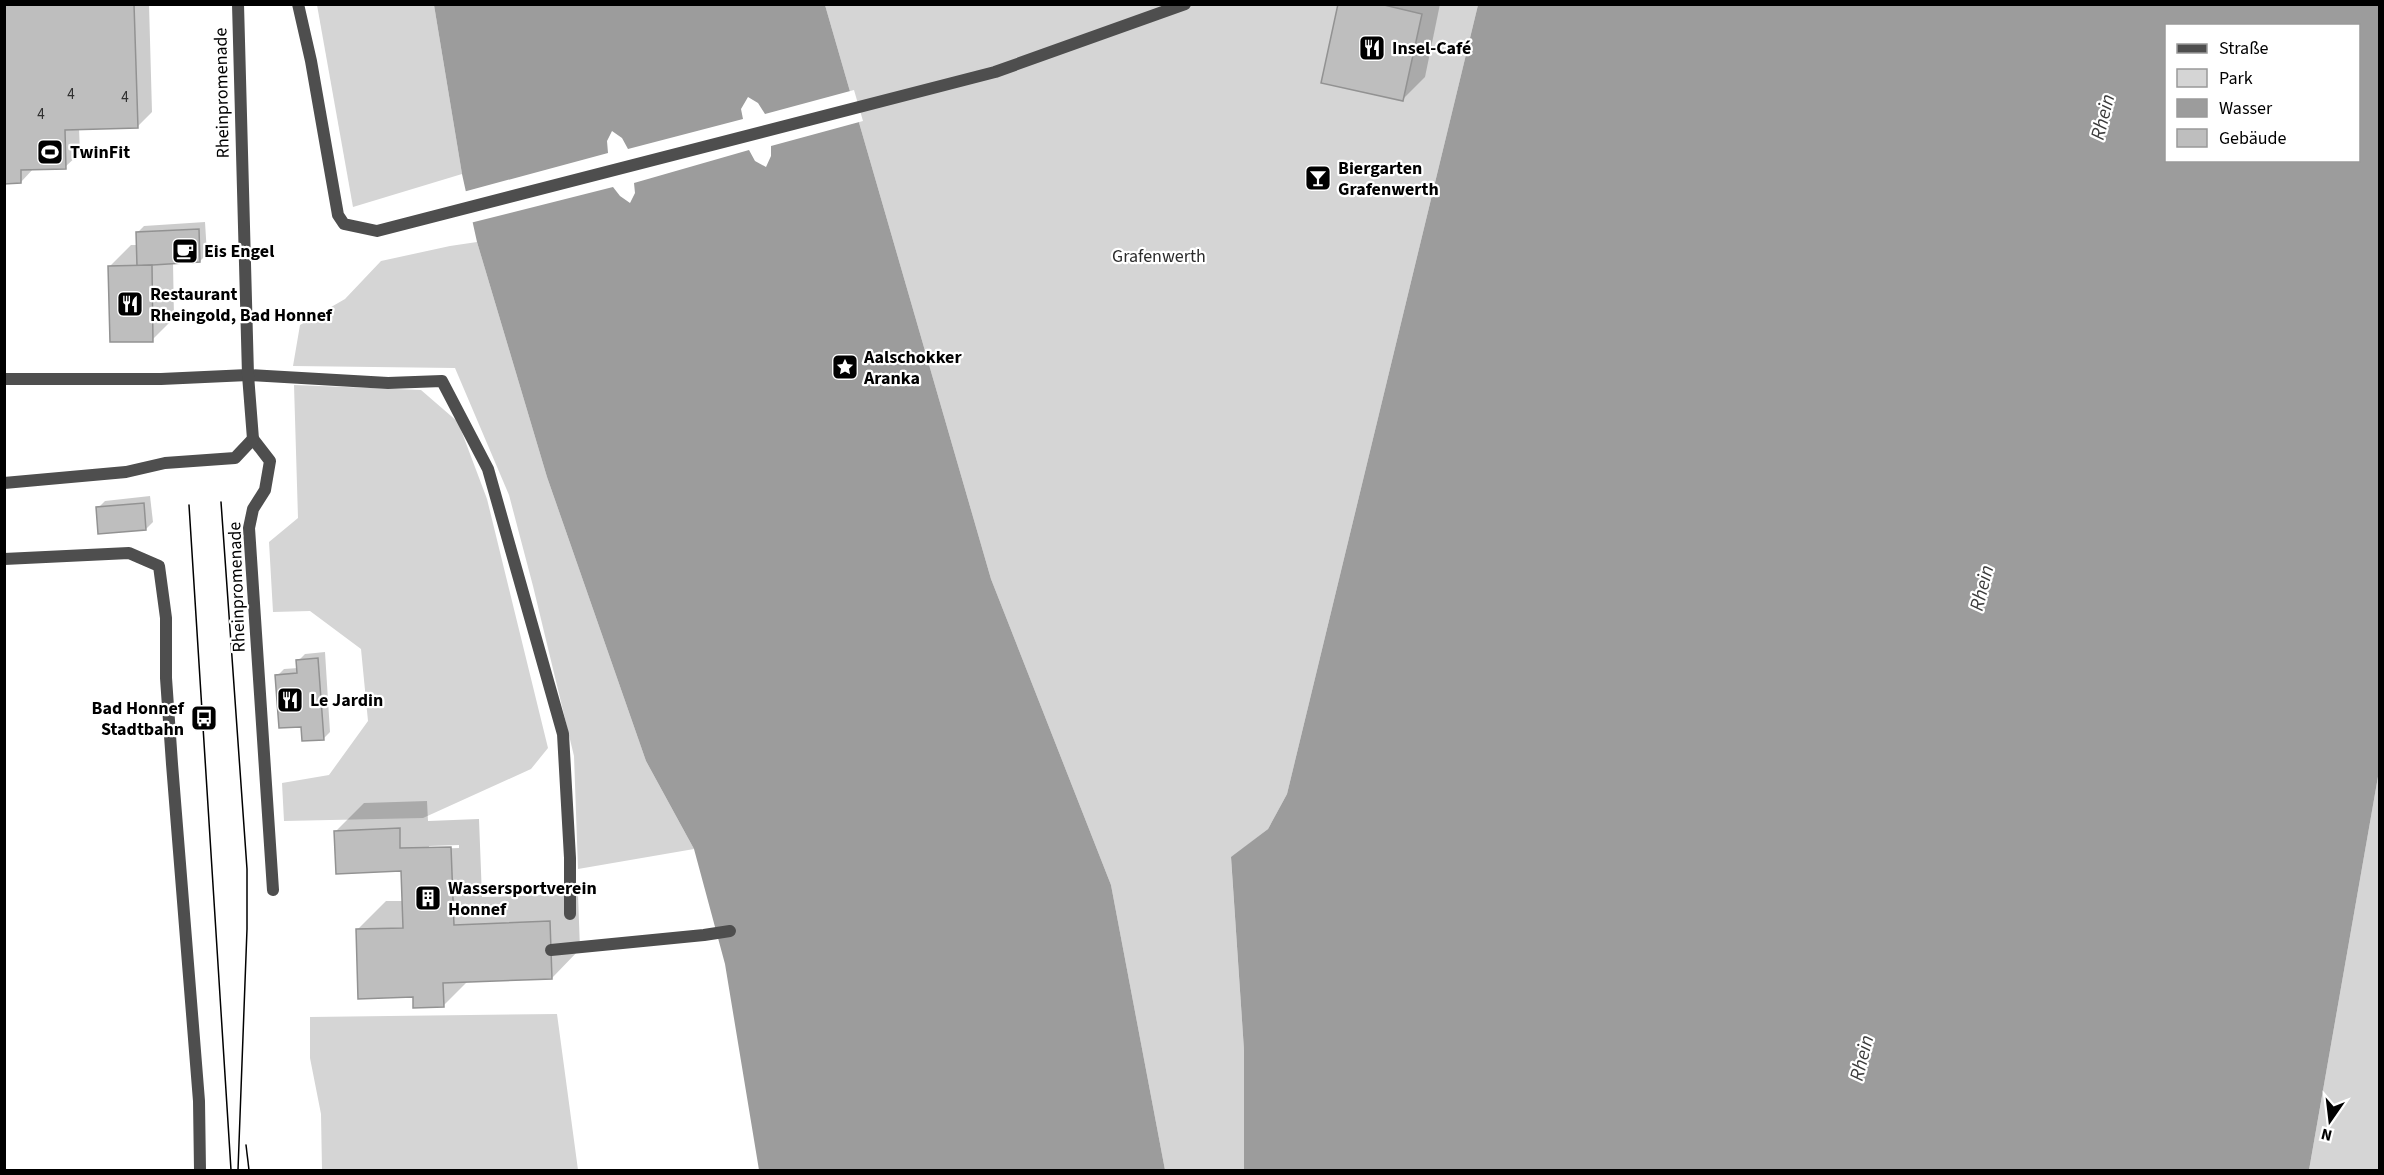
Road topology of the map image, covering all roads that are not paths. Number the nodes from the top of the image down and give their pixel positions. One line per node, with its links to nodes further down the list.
1 (238, 4): 5 (street, Rheinpromenade)
2 (298, 4): 4 (street)
3 (1185, 4): 4 (street)
4 (1162, 9)
5 (248, 375): 6 (street); 7 (street, Rheinpromenade); 11 (street)
6 (4, 379)
7 (253, 439): 8 (street); 10 (street, Rheinpromenade)
8 (4, 483)
9 (4, 560): 14 (street)
10 (273, 890)
11 (570, 914)
12 (730, 930): 13 (street)
13 (551, 950)
14 (200, 1170)

